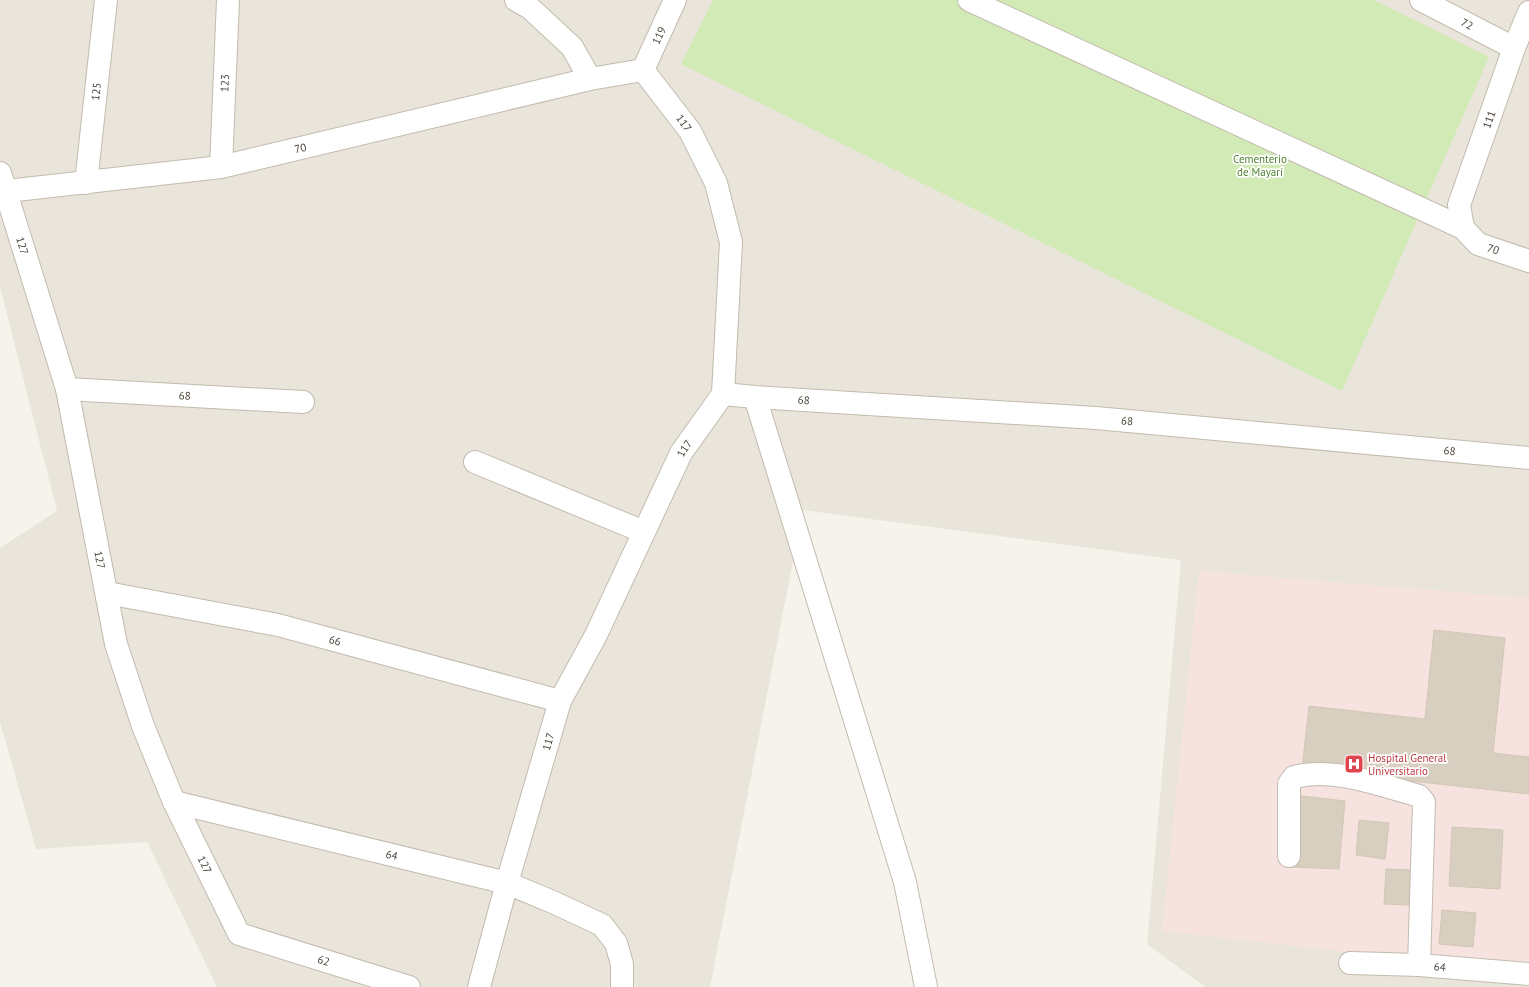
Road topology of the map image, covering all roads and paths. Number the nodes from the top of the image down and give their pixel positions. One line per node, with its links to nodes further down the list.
1 (106, 0): 13 (street, 125)
2 (228, 0): 11 (street, 123)
3 (516, 0): 10 (street)
4 (675, 0): 9 (street, 119)
5 (969, 0): 14 (street)
6 (1421, 0): 8 (street, 72)
7 (1529, 12): 8 (street, 111)
8 (1514, 48): 14 (street, 111)
9 (643, 70): 10 (street); 17 (street, 117)
10 (590, 79): 11 (street, 70)
11 (221, 167): 13 (street, 70)
12 (4, 182): 13 (street, 70); 16 (street, 127)
13 (86, 183)
14 (1463, 228): 15 (street, 70)
15 (1529, 261)
16 (67, 389): 19 (street, 68); 23 (street, 127)
17 (724, 394): 18 (street, 68); 22 (street, 117)
18 (755, 397): 20 (street, 68); 35 (street)
19 (303, 402)
20 (1529, 458)
21 (475, 462): 22 (street)
22 (644, 532): 24 (street, 117)
23 (106, 593): 24 (street, 66); 25 (street, 127)
24 (560, 701): 27 (street, 117)
25 (174, 802): 27 (street, 64); 28 (street, 127)
26 (1289, 856): 30 (street)
27 (507, 883): 33 (street, 117); 34 (street, 64)
28 (239, 934): 32 (street, 62)
29 (1350, 963): 30 (street, 64)
30 (1419, 965): 31 (street, 64)
31 (1521, 978)
32 (409, 987)
33 (479, 987)
34 (622, 987)
35 (926, 987)

